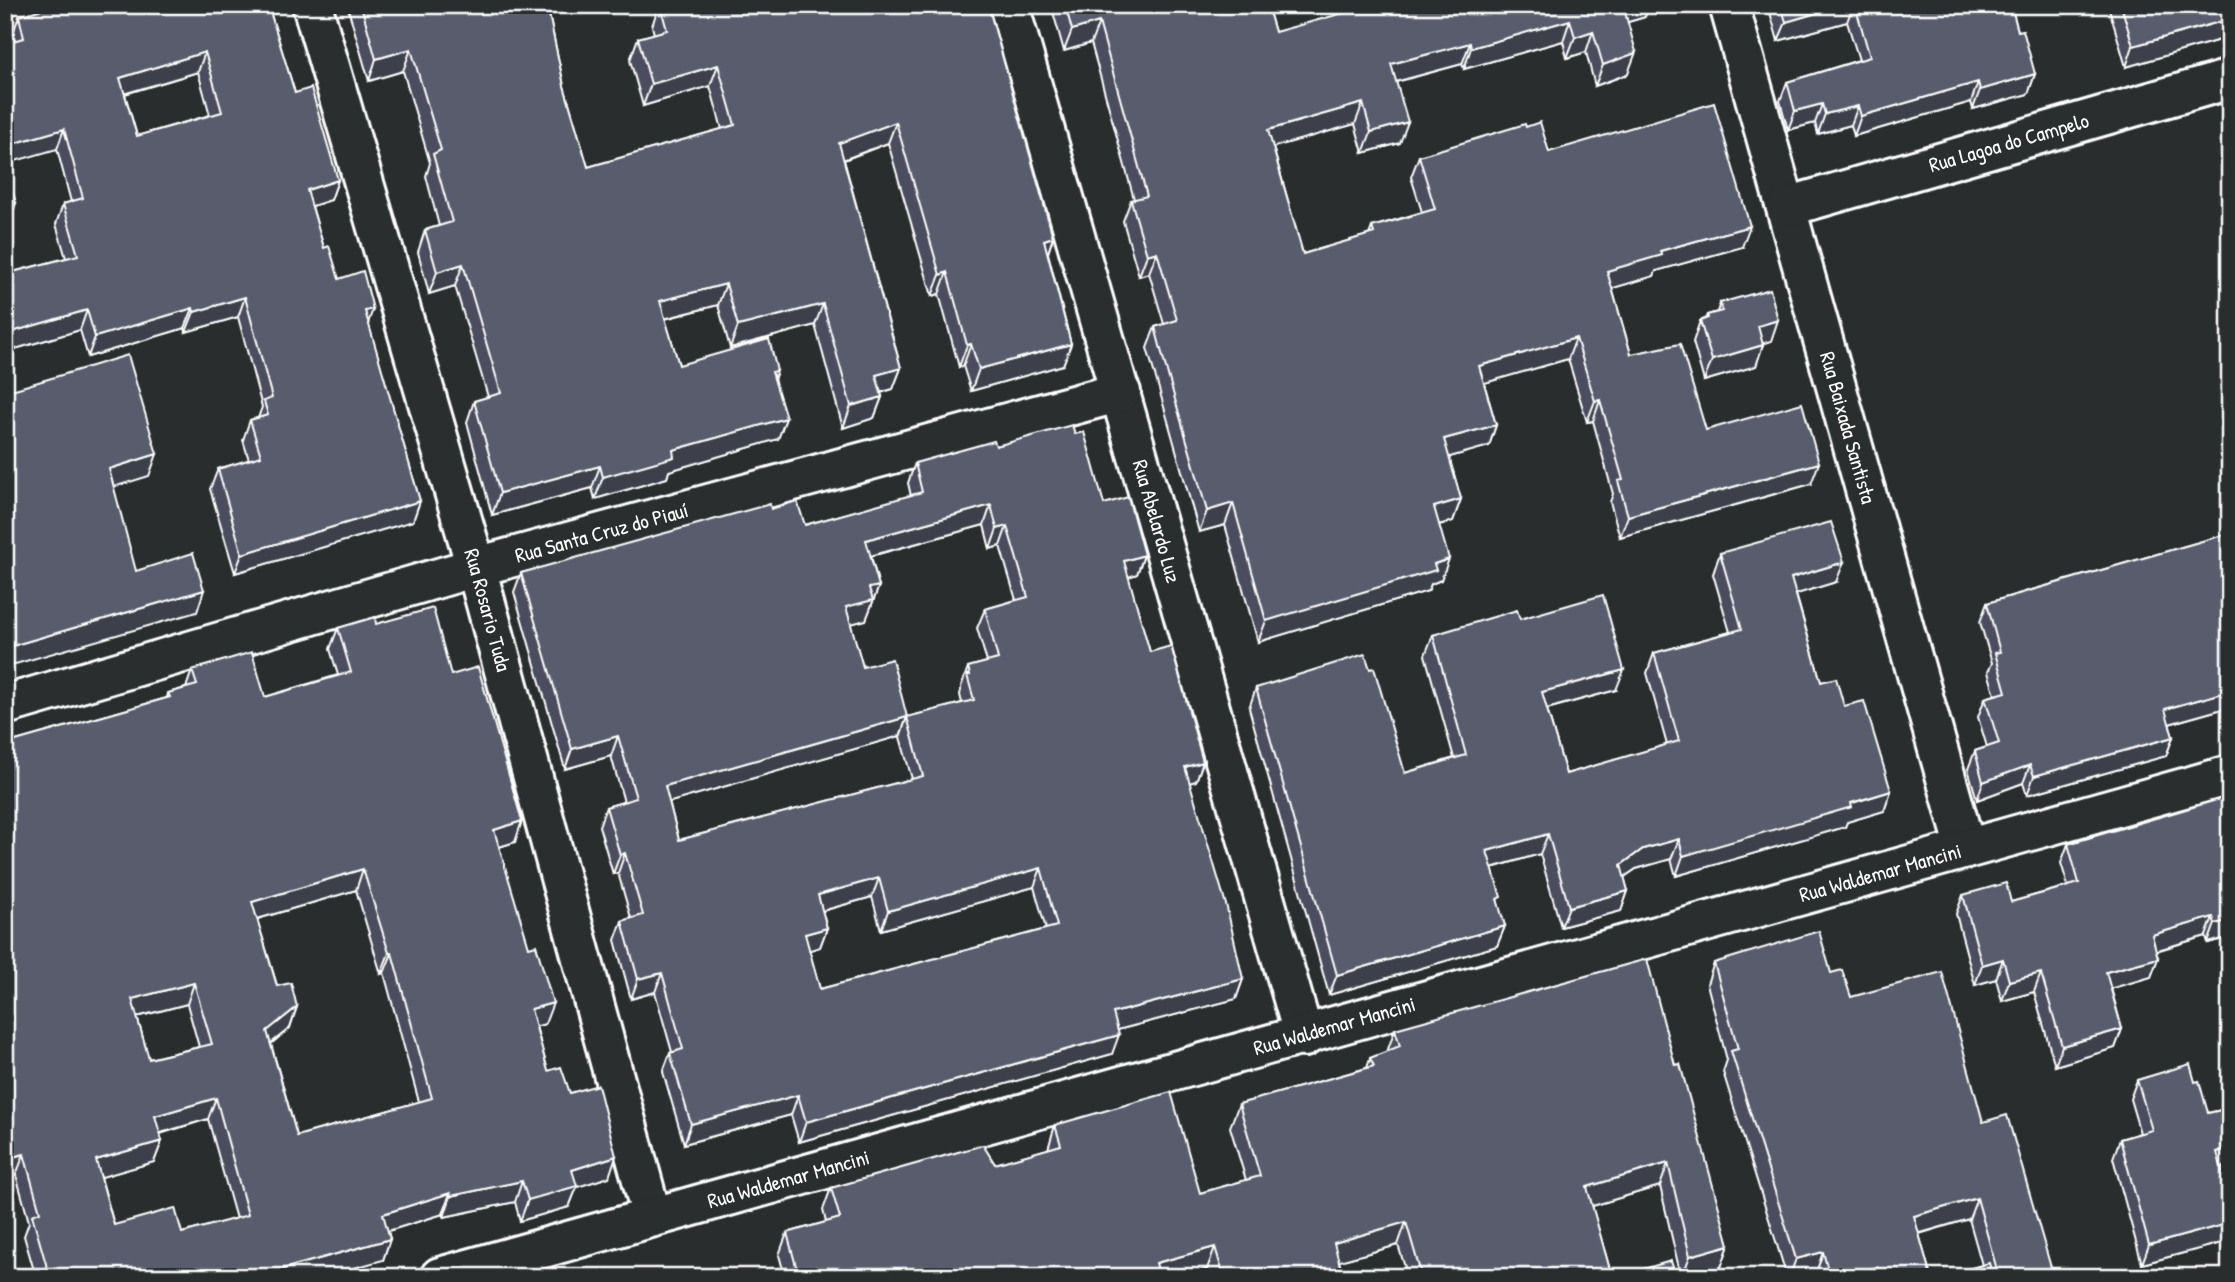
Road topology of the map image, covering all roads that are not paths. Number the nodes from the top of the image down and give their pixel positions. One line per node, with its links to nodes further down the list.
1 (312, 5): 7 (street, Rua Rosario Tuda)
2 (1009, 5): 6 (street, Rua Abelardo Luz)
3 (1729, 5): 5 (street, Rua Baixada Santista)
4 (2230, 79): 5 (street, Rua Lagoa do Campelo)
5 (1787, 206): 10 (street, Rua Baixada Santista)
6 (1121, 392): 7 (street, Rua Santa Cruz do Piauí); 11 (street, Rua Abelardo Luz)
7 (476, 567): 8 (street, Rua Santa Cruz do Piauí); 12 (street, Rua Rosario Tuda)
8 (5, 705)
9 (2230, 775): 10 (street, Rua Waldemar Mancini)
10 (1966, 849): 11 (street, Rua Waldemar Mancini)
11 (1304, 1037): 12 (street, Rua Waldemar Mancini)
12 (652, 1217): 13 (street, Rua Waldemar Mancini)
13 (440, 1277)

